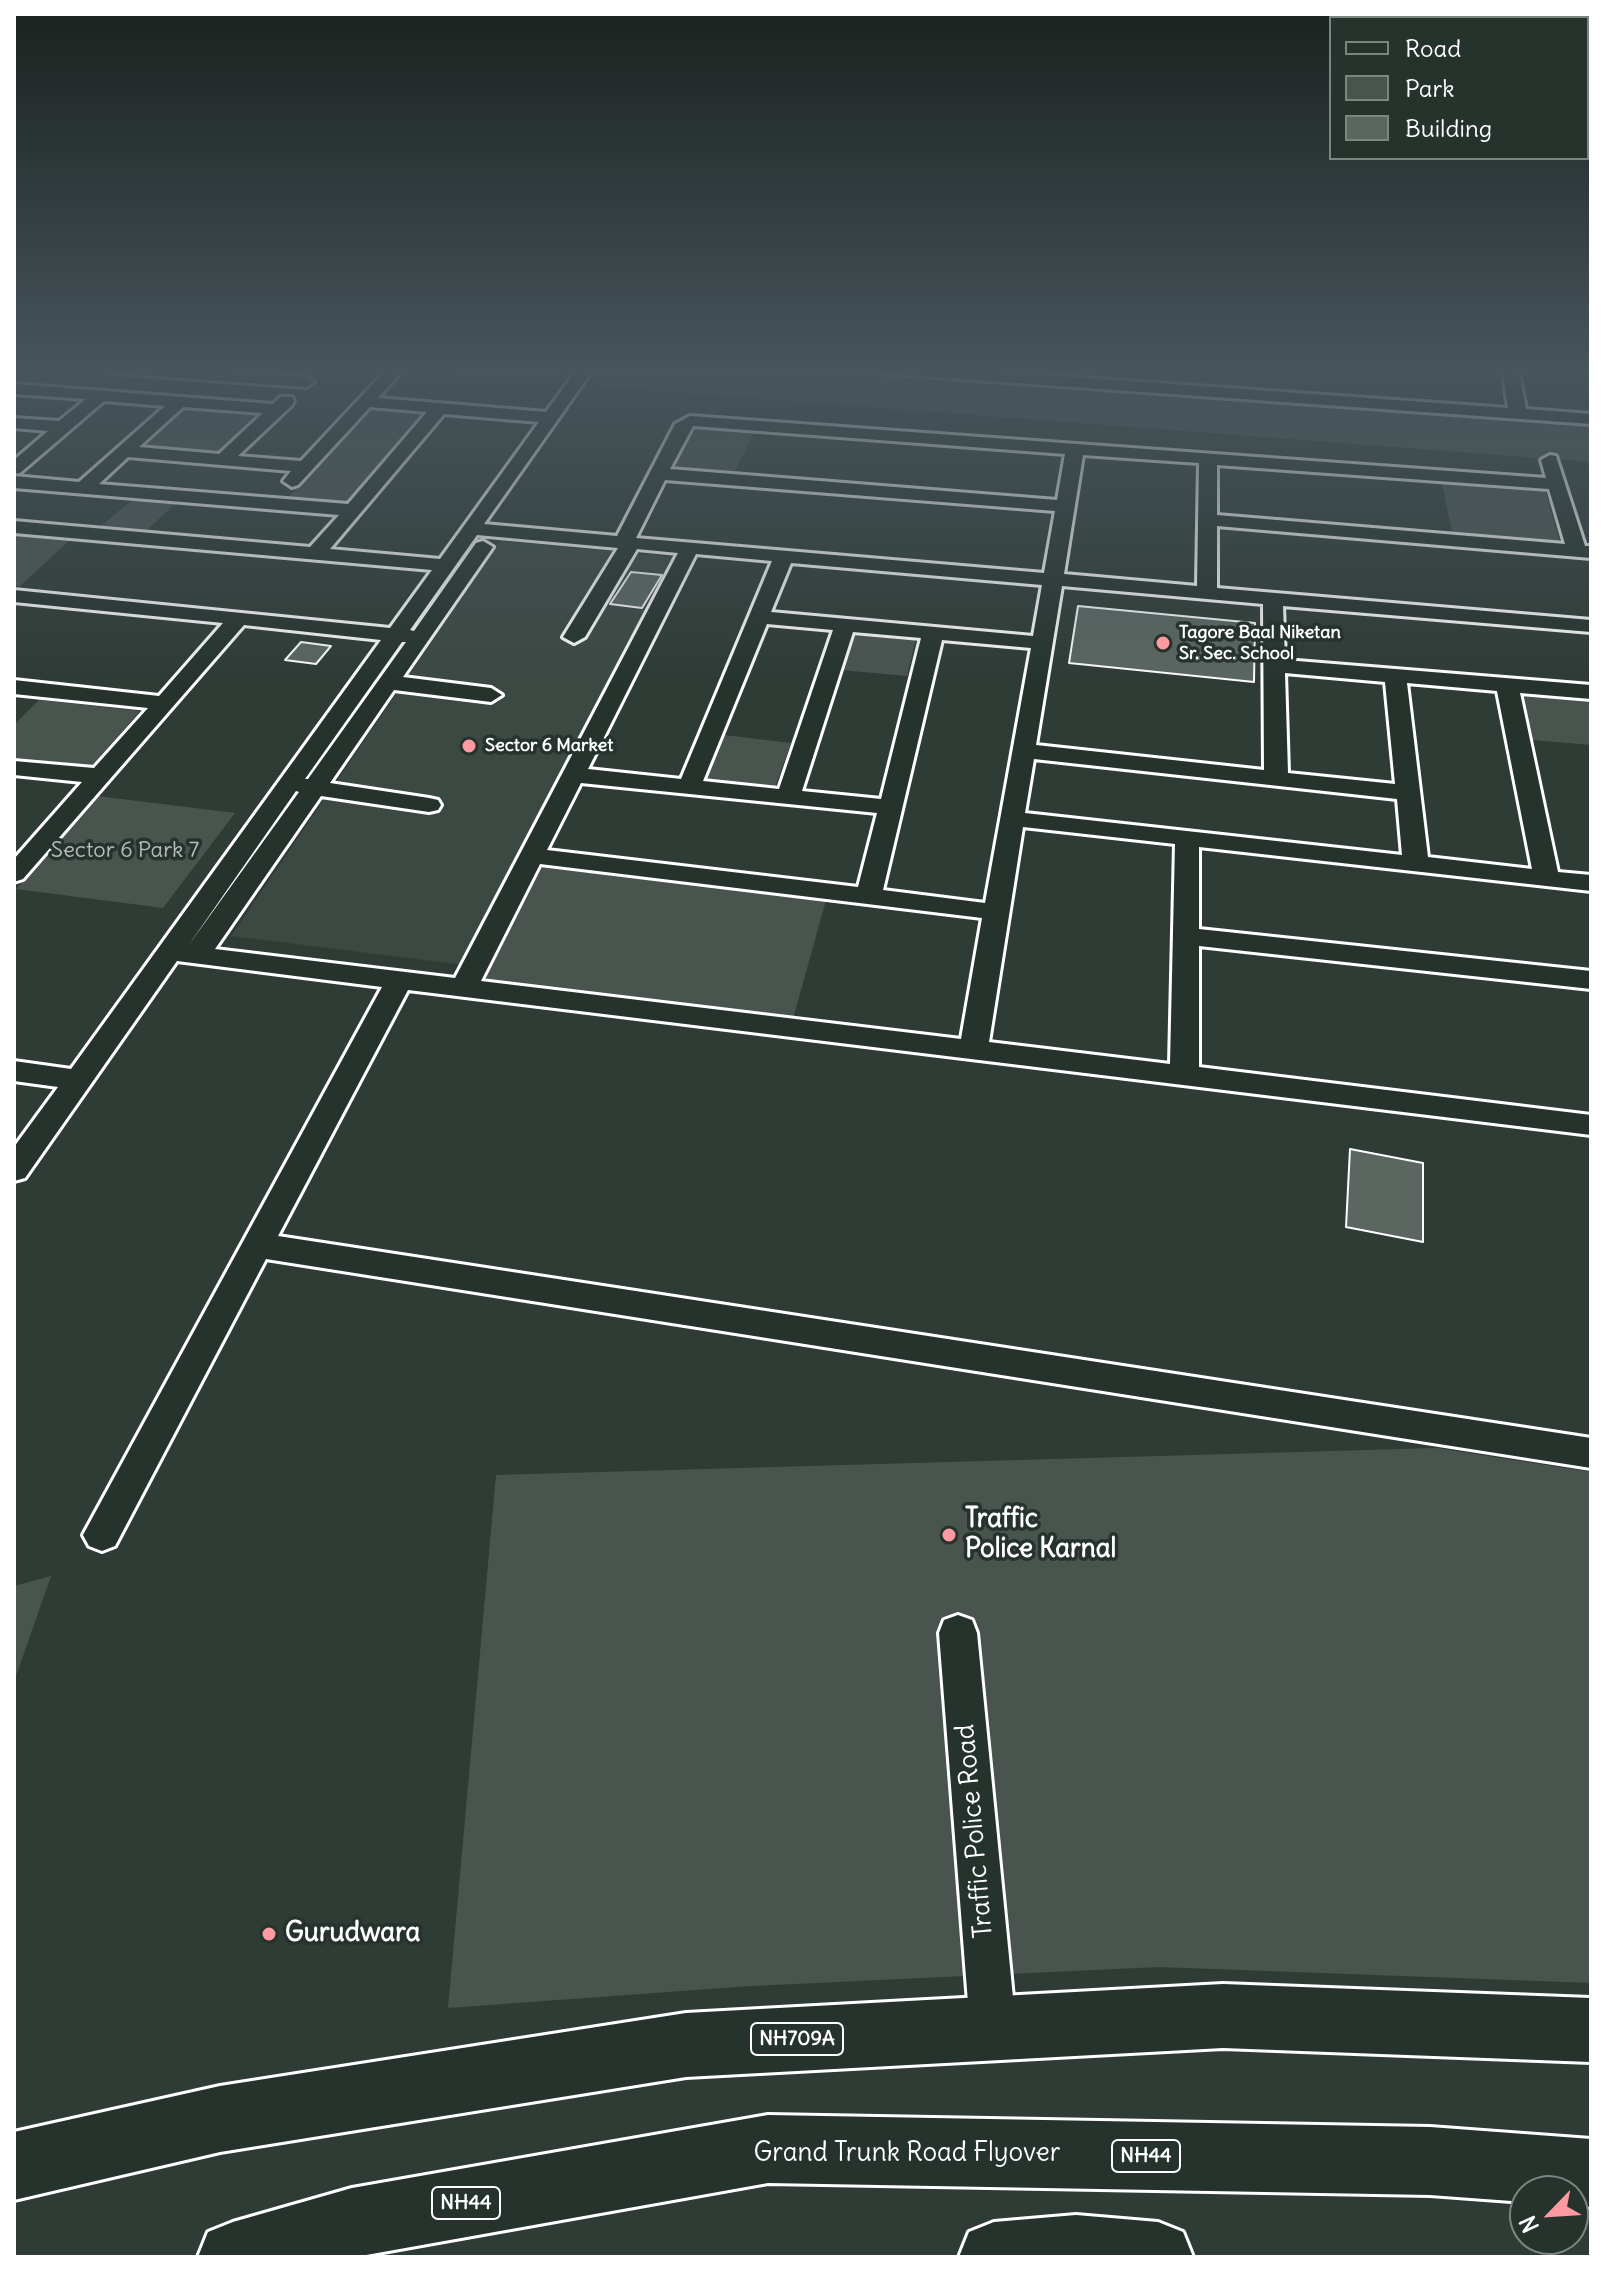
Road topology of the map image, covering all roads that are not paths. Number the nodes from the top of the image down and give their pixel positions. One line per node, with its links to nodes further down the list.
1 (99, 474): 12 (street)
2 (299, 474): 13 (street)
3 (382, 474): 15 (street)
4 (510, 474): 18 (street)
5 (659, 474): 14 (street); 20 (street)
6 (1071, 474): 14 (street)
7 (1208, 474): 16 (street)
8 (1411, 474): 11 (street)
9 (1554, 474): 11 (street)
10 (14, 482): 12 (street)
11 (1557, 484): 22 (street)
12 (83, 488): 13 (street)
13 (272, 503): 15 (street)
14 (1066, 506): 26 (street)
15 (351, 510): 23 (street)
16 (1208, 520): 22 (street); 27 (street)
17 (14, 527): 23 (street)
18 (470, 529): 19 (street); 25 (street)
19 (494, 531): 20 (street); 36 (street)
20 (628, 543): 21 (street); 37 (street)
21 (690, 548): 24 (street); 49 (street)
22 (1584, 551)
23 (315, 554): 25 (street)
24 (784, 556): 26 (street); 30 (street)
25 (444, 565): 35 (street)
26 (1053, 581): 27 (street); 38 (street)
27 (1207, 593): 29 (street)
28 (14, 596): 31 (street)
29 (1273, 598): 33 (street); 39 (street)
30 (759, 617): 32 (street); 54 (street)
31 (238, 619): 35 (street); 46 (street)
32 (845, 625): 34 (street); 56 (street)
33 (1591, 626)
34 (933, 633): 38 (street); 58 (street)
35 (393, 635): 36 (street); 52 (street)
36 (419, 637): 41 (street)
37 (574, 637)
38 (1044, 643): 47 (street)
39 (1274, 666): 40 (street); 51 (street)
40 (1395, 676): 42 (street); 55 (street)
41 (386, 682): 45 (street); 53 (street)
42 (1507, 685): 44 (street); 64 (street)
43 (14, 687): 46 (street)
44 (1591, 692)
45 (491, 695)
46 (164, 703): 50 (street)
47 (1025, 751): 51 (street); 59 (street)
48 (14, 768): 50 (street)
49 (573, 775): 54 (street); 61 (street)
50 (99, 776): 63 (street)
51 (1276, 778): 55 (street)
52 (289, 784): 53 (street); 69 (street)
53 (315, 787): 57 (street); 69 (street)
54 (689, 787): 56 (street)
55 (1408, 793): 62 (street)
56 (788, 797): 58 (street)
57 (429, 805)
58 (891, 807): 66 (street)
59 (1013, 819): 60 (street); 67 (street)
60 (1187, 838): 62 (street); 68 (street)
61 (532, 856): 66 (street); 72 (street)
62 (1416, 864): 64 (street)
63 (14, 874)
64 (1547, 878): 65 (street)
65 (1591, 883)
66 (869, 896): 67 (street)
67 (997, 912): 73 (street)
68 (1185, 936): 71 (street); 75 (street)
69 (183, 953): 70 (street); 76 (street)
70 (399, 980): 72 (street); 79 (street)
71 (1591, 980)
72 (464, 987): 73 (street)
73 (973, 1050): 75 (street)
74 (14, 1071): 76 (street)
75 (1184, 1076): 77 (street)
76 (79, 1080): 78 (street)
77 (1591, 1125)
78 (14, 1170)
79 (256, 1245): 80 (street); 81 (street)
80 (1591, 1453)
81 (102, 1535)
82 (958, 1633): 83 (street, Traffic Police Road)
83 (993, 2028): 84 (highway, NH709A); 85 (highway, NH709A)
84 (1591, 2030)
85 (14, 2166)
86 (1591, 2173): 87 (highway, Grand Trunk Road Flyover / NH44)
87 (233, 2257)
88 (994, 2257): 89 (highway)
89 (1158, 2257)

